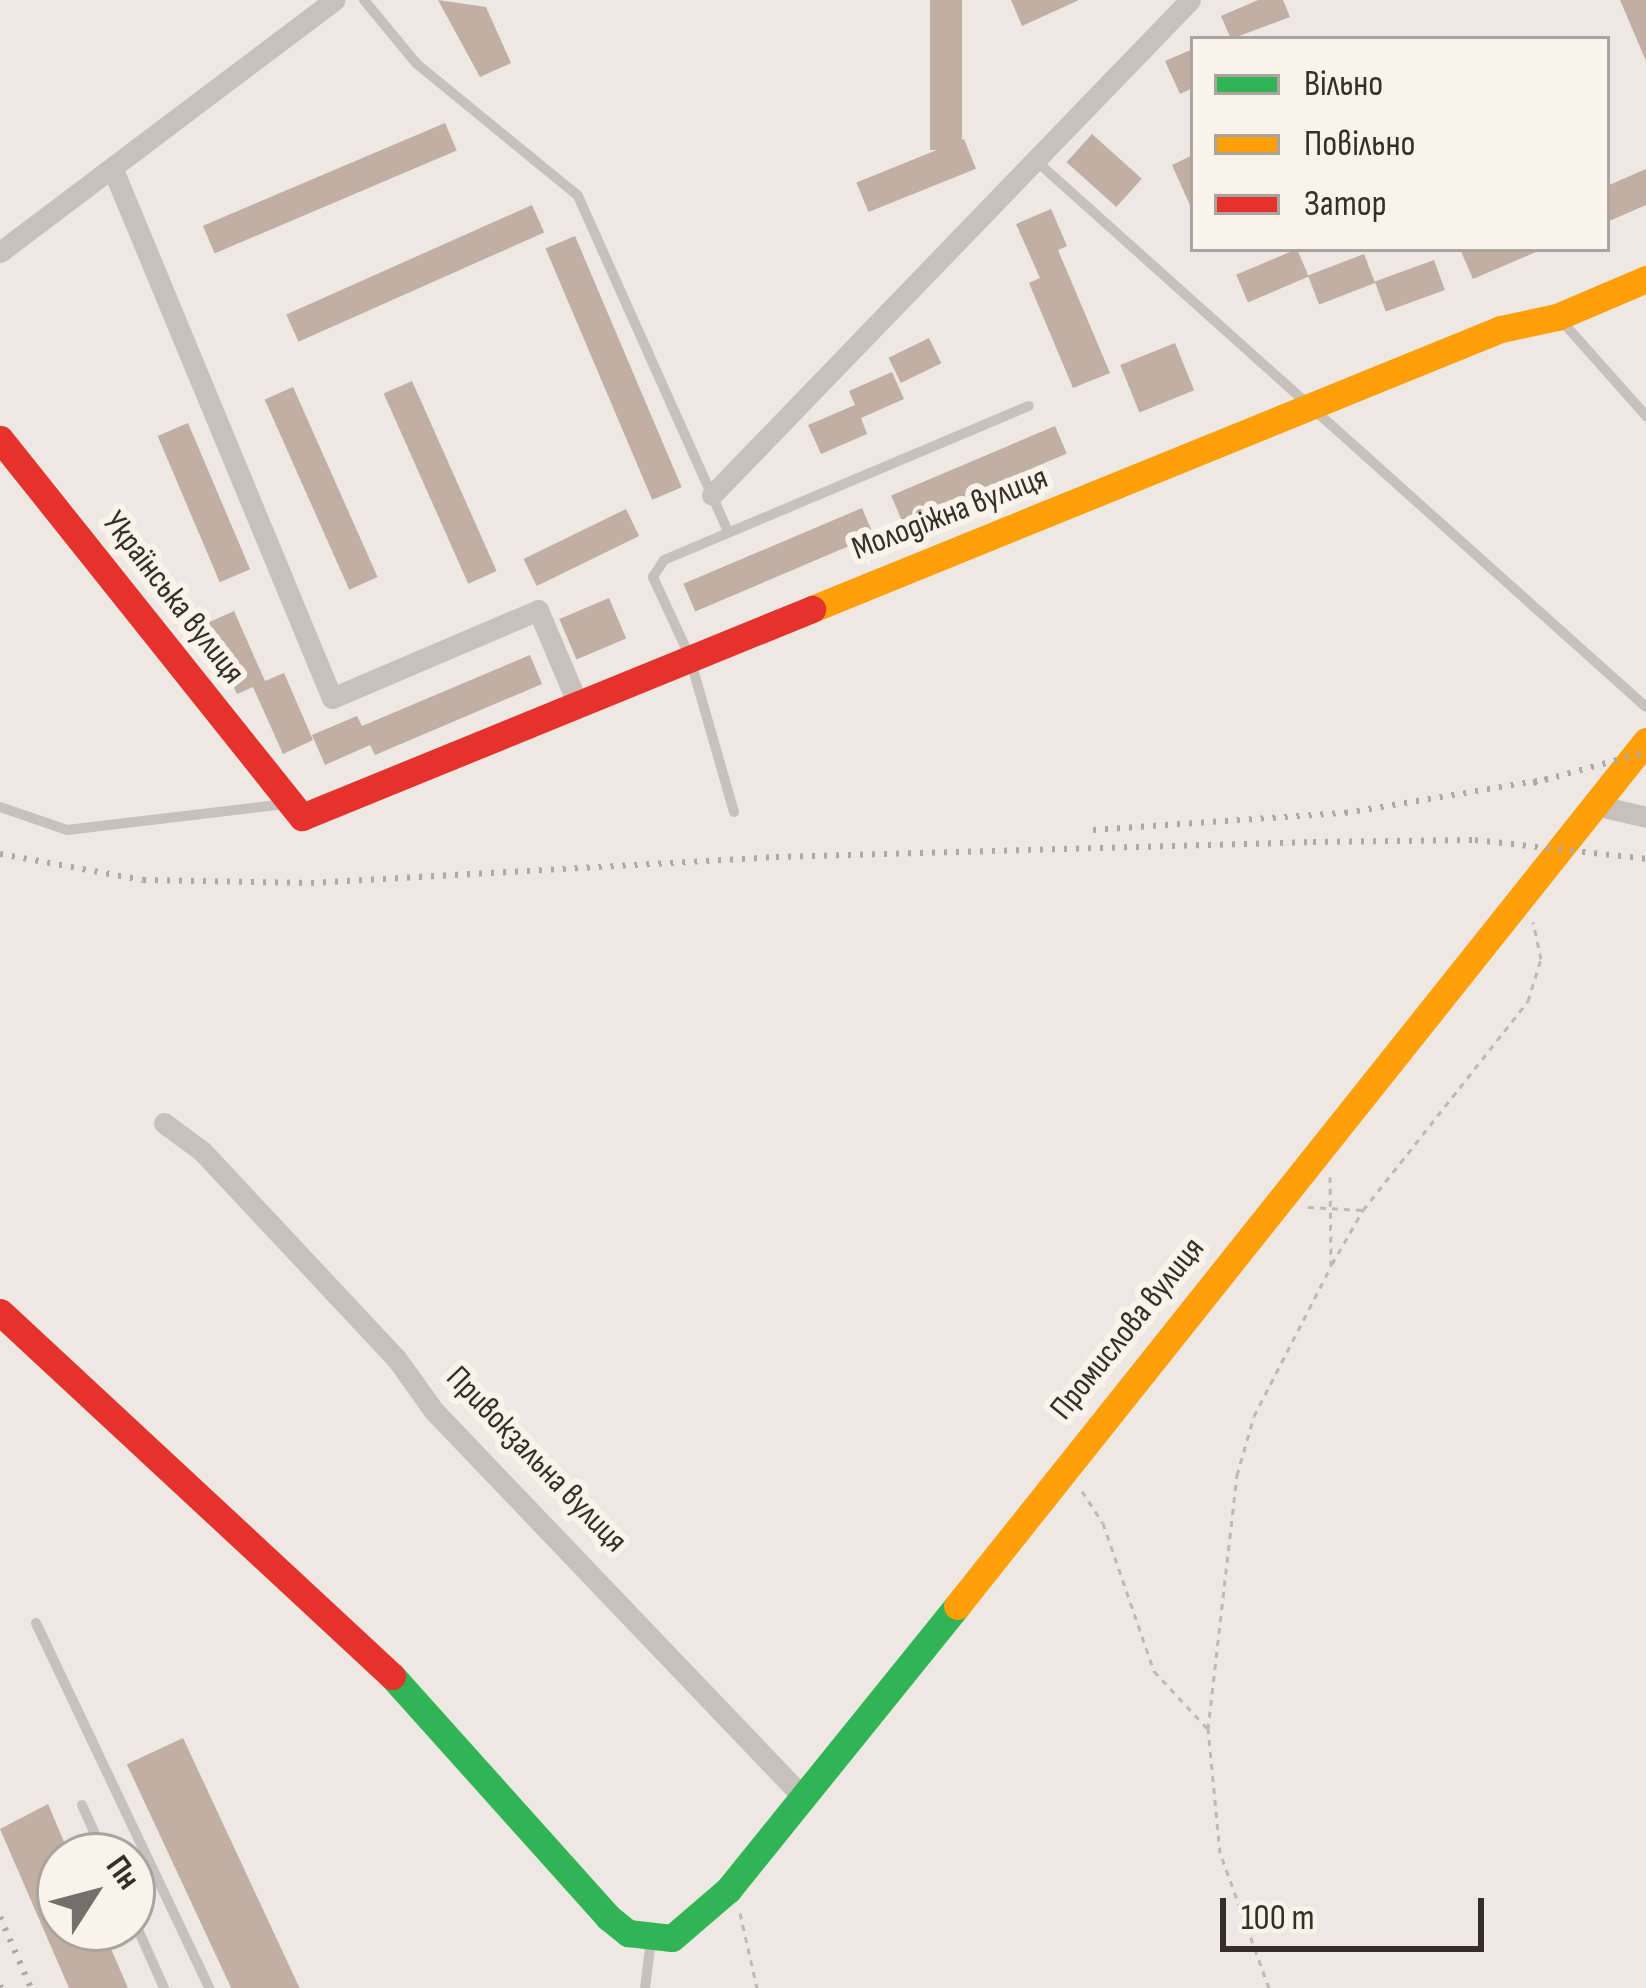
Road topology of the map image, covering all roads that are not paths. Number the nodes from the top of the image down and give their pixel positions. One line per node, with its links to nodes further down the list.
1 (335, 0): 5 (street)
2 (364, 0): 13 (lane)
3 (1190, 0): 4 (street)
4 (1034, 160): 10 (lane); 13 (street)
5 (114, 172): 6 (street); 16 (street)
6 (0, 252)
7 (1646, 279): 8 (street, Молодіжна вулиця)
8 (1557, 317): 10 (street, Молодіжна вулиця); 11 (lane)
9 (1029, 406): 14 (lane)
10 (1316, 410): 15 (street, Молодіжна вулиця); 17 (lane)
11 (1646, 416)
12 (0, 440): 19 (street, Українська вулиця)
13 (712, 495): 14 (lane)
14 (728, 532): 15 (lane)
15 (688, 655): 16 (street, Молодіжна вулиця); 22 (lane)
16 (578, 701): 19 (street, Молодіжна вулиця)
17 (1646, 707)
18 (1646, 741): 20 (street, Промислова вулиця)
19 (287, 803): 21 (lane)
20 (1595, 805): 23 (street); 27 (street, Промислова вулиця)
21 (0, 807)
22 (734, 812)
23 (1646, 817)
24 (164, 1123): 27 (street, Привокзальна вулиця)
25 (0, 1312): 30 (street)
26 (37, 1623): 33 (lane)
27 (804, 1798): 30 (street, Промислова вулиця)
28 (82, 1805): 29 (lane)
29 (94, 1832)
30 (651, 1940): 34 (lane)
31 (148, 1952): 32 (lane)
32 (164, 1988)
33 (209, 1988)
34 (645, 1988)

